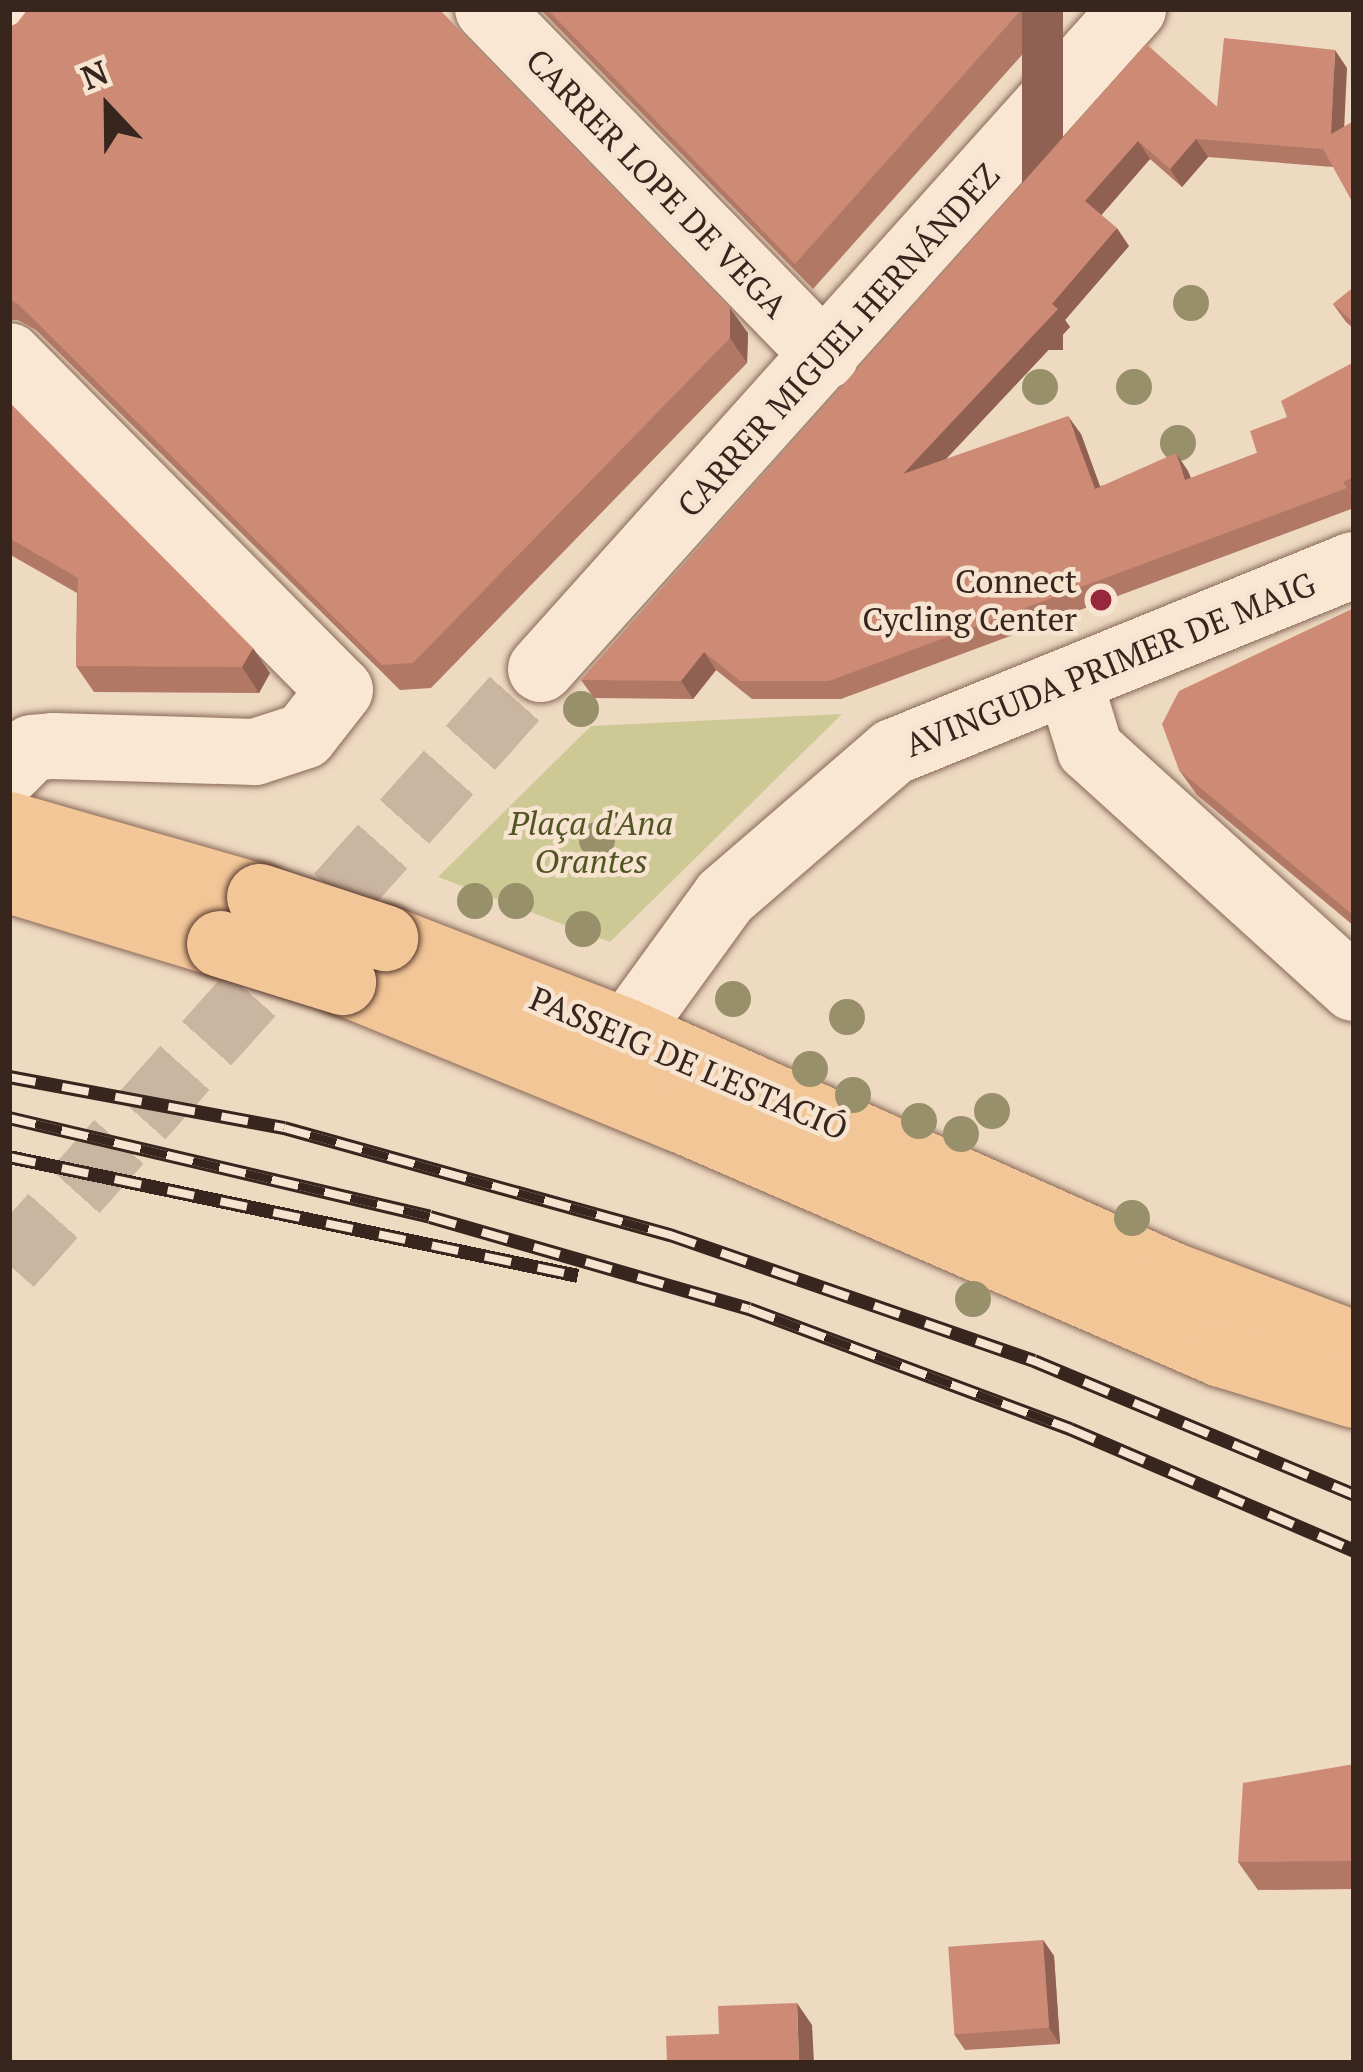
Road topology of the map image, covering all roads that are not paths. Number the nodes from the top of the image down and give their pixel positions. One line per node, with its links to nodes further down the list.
1 (21, 9): 4 (street)
2 (488, 9): 6 (street, CARRER LOPE DE VEGA)
3 (1133, 9): 6 (street, CARRER MIGUEL HERNÁNDEZ)
4 (9, 21)
5 (9, 356): 10 (street)
6 (825, 356): 8 (street, CARRER MIGUEL HERNÁNDEZ)
7 (1354, 565): 9 (street, AVINGUDA PRIMER DE MAIG)
8 (541, 669)
9 (1070, 683): 15 (street); 16 (street, AVINGUDA PRIMER DE MAIG)
10 (9, 771)
11 (9, 825): 13 (main road, PASSEIG DE L'ESTACIÓ)
12 (9, 880): 13 (main road, PASSEIG DE L'ESTACIÓ)
13 (240, 921): 14 (main road, PASSEIG DE L'ESTACIÓ, bridge)
14 (364, 960): 16 (main road, PASSEIG DE L'ESTACIÓ); 18 (main road, PASSEIG DE L'ESTACIÓ)
15 (1354, 988)
16 (627, 1032): 17 (main road, PASSEIG DE L'ESTACIÓ)
17 (1354, 1344)
18 (1354, 1395)

